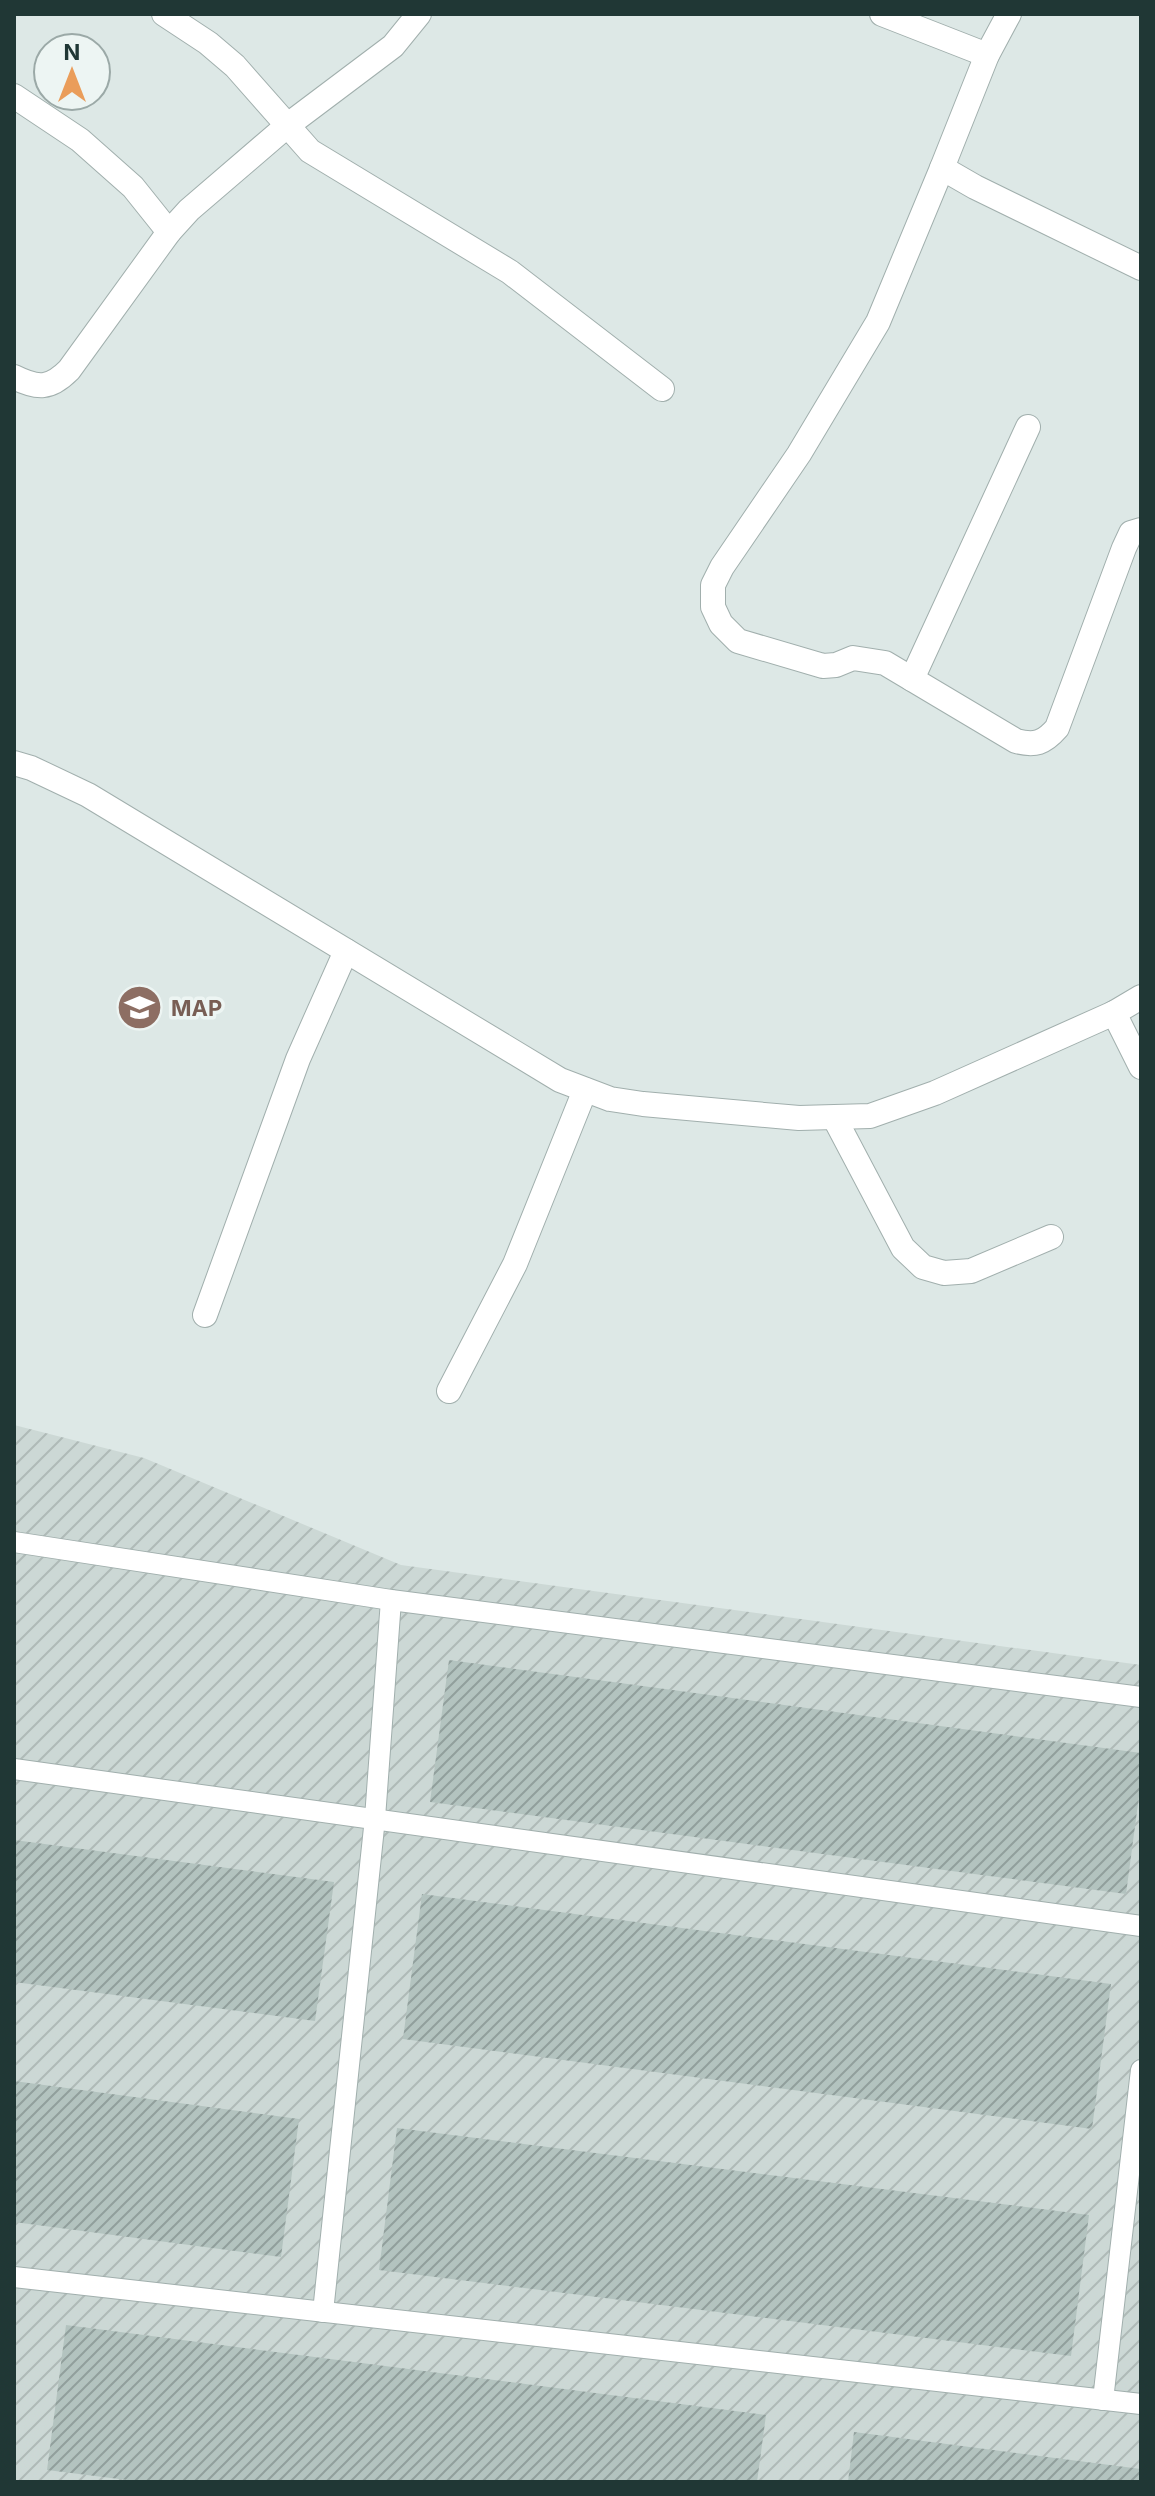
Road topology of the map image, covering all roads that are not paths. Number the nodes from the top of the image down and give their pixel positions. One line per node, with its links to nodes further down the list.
1 (164, 14): 7 (street)
2 (419, 14): 7 (street)
3 (882, 14): 5 (street)
4 (1009, 14): 5 (street)
5 (987, 55): 8 (street)
6 (14, 96): 9 (street)
7 (288, 125): 9 (street); 12 (street)
8 (942, 168): 10 (street); 15 (street)
9 (169, 232): 11 (street)
10 (1141, 268)
11 (14, 377)
12 (662, 389)
13 (1028, 427): 15 (street)
14 (1141, 530): 15 (street)
15 (912, 679)
16 (14, 763): 17 (street)
17 (346, 951): 21 (street); 24 (street)
18 (1141, 997): 19 (street)
19 (1114, 1013): 20 (street); 22 (street)
20 (1141, 1067)
21 (585, 1090): 22 (street); 25 (street)
22 (835, 1119): 23 (street)
23 (1051, 1237)
24 (205, 1315)
25 (449, 1391)
26 (14, 1542): 27 (lane)
27 (391, 1600): 28 (lane); 30 (lane)
28 (1141, 1697)
29 (14, 1769): 30 (lane)
30 (375, 1818): 31 (lane); 34 (lane)
31 (1141, 1926)
32 (1141, 2070): 35 (lane)
33 (14, 2277): 34 (lane)
34 (323, 2312): 35 (lane)
35 (1103, 2400): 36 (lane)
36 (1141, 2404)

